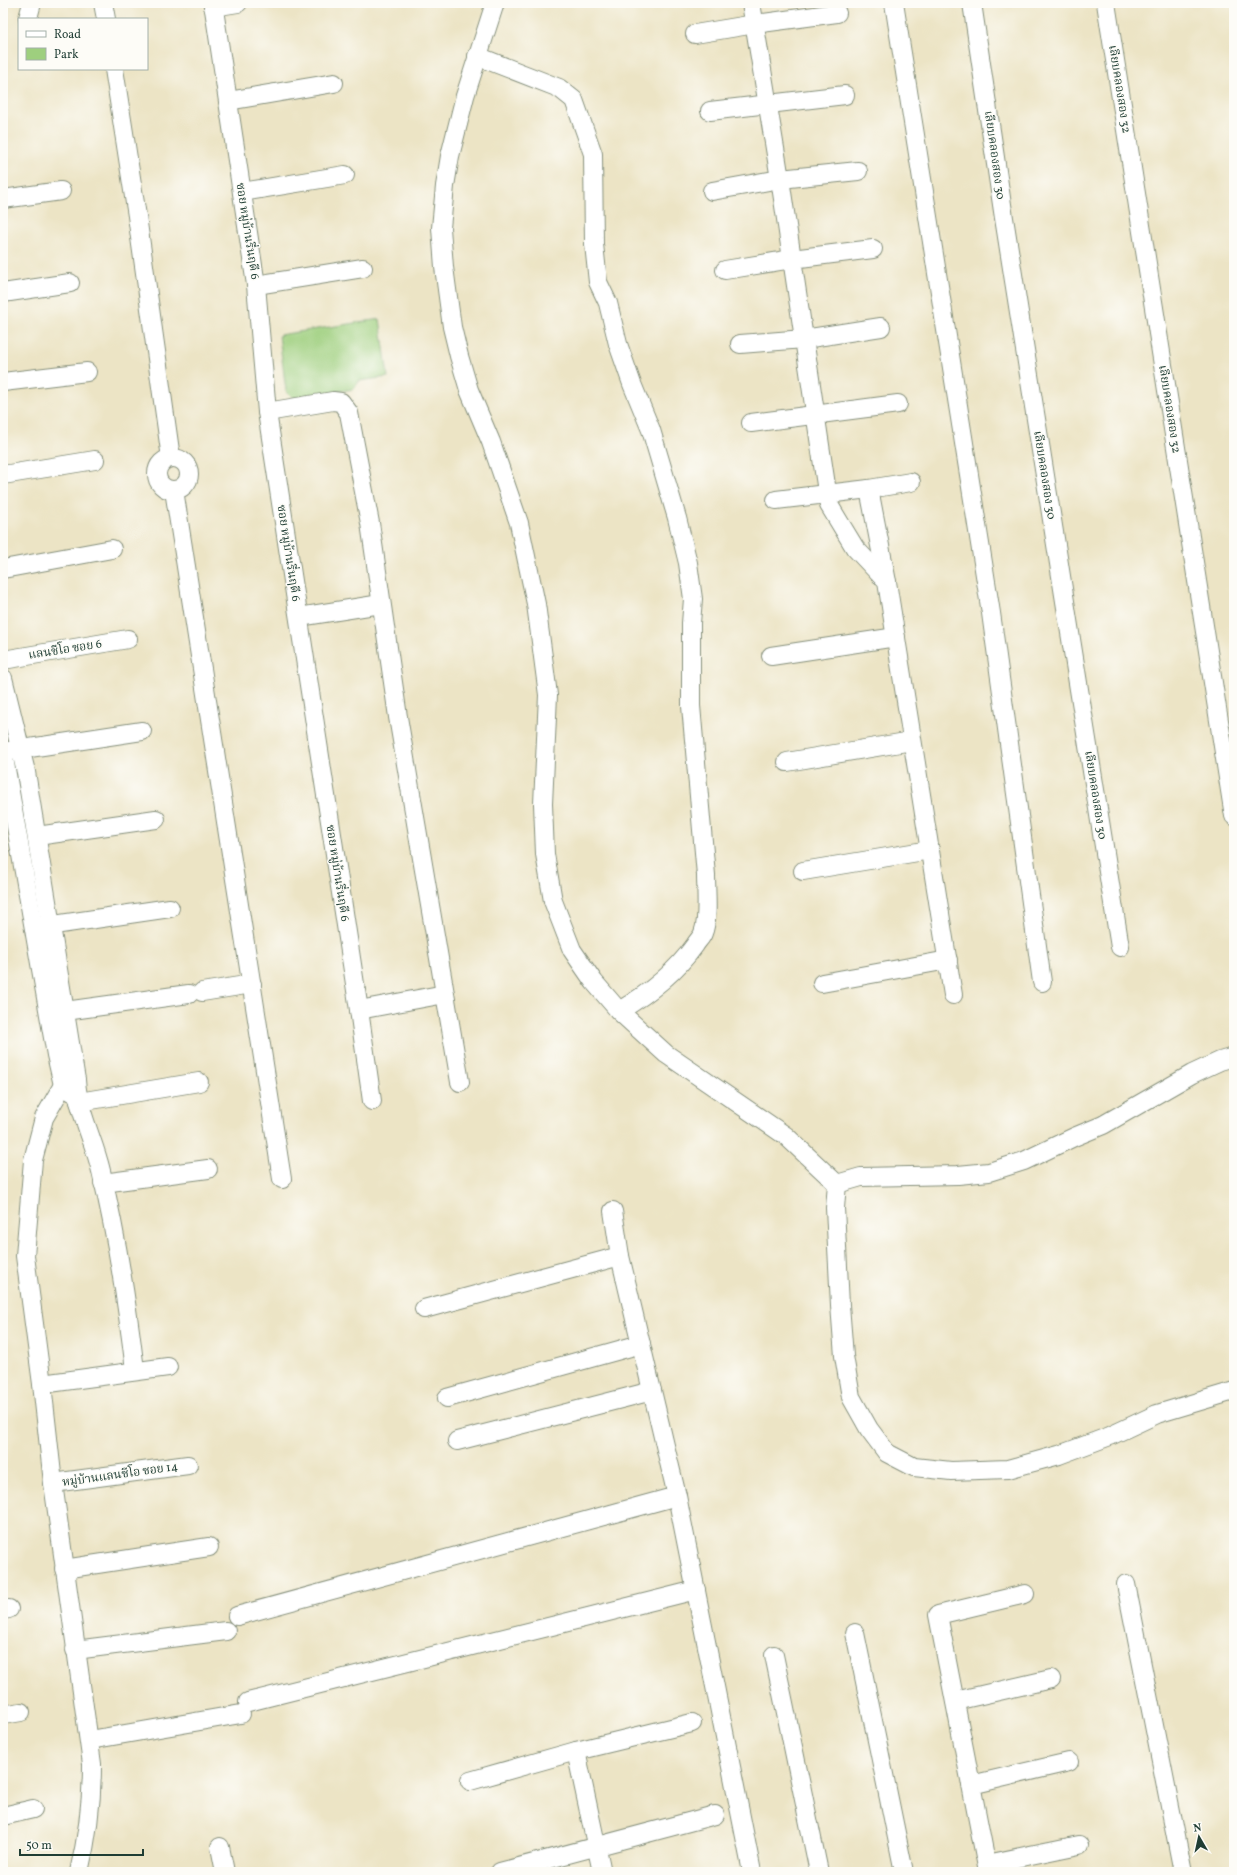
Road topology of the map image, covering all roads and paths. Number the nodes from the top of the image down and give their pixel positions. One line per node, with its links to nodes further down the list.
1 (103, 3): 10 (street)
2 (238, 3): 8 (street)
3 (495, 3): 13 (street)
4 (751, 3): 11 (street)
5 (894, 3): 74 (street)
6 (972, 3): 72 (street, เลียบคลองสอง 30)
7 (1106, 3): 64 (street, เลียบคลองสอง 32)
8 (213, 5): 17 (street, ซอย หมู่บ้านรื่นฤดี 6)
9 (837, 13): 11 (street)
10 (106, 18)
11 (755, 24): 12 (street); 18 (street)
12 (695, 34)
13 (477, 56): 80 (street); 80 (street)
14 (114, 70): 76 (street)
15 (334, 83): 17 (street)
16 (845, 95): 18 (street)
17 (228, 102): 25 (street, ซอย หมู่บ้านรื่นฤดี 6)
18 (768, 103): 19 (street); 22 (street)
19 (710, 111)
20 (858, 171): 22 (street)
21 (345, 176): 25 (street)
22 (780, 179): 24 (street); 28 (street)
23 (61, 191): 26 (street)
24 (712, 191)
25 (242, 192): 32 (street, ซอย หมู่บ้านรื่นฤดี 6)
26 (3, 199)
27 (873, 249): 28 (street)
28 (792, 258): 30 (street); 35 (street)
29 (363, 268): 32 (street)
30 (725, 270)
31 (70, 284): 33 (street)
32 (256, 285): 40 (street, ซอย หมู่บ้านรื่นฤดี 6)
33 (3, 293)
34 (881, 327): 35 (street)
35 (804, 339): 36 (street); 41 (street)
36 (740, 344)
37 (87, 372): 38 (street)
38 (3, 382)
39 (898, 404): 41 (street)
40 (267, 412): 52 (street); 53 (street, ซอย หมู่บ้านรื่นฤดี 6)
41 (816, 414): 42 (street); 47 (street)
42 (752, 423)
43 (95, 460): 44 (street)
44 (3, 475)
45 (911, 482): 46 (street)
46 (869, 489): 47 (street); 51 (street)
47 (828, 494): 48 (street); 51 (street)
48 (776, 500)
49 (112, 549): 50 (street)
50 (3, 569)
51 (887, 582): 54 (street)
52 (381, 604): 53 (street); 77 (street)
53 (299, 617): 79 (street, ซอย หมู่บ้านรื่นฤดี 6)
54 (896, 637): 56 (street); 60 (street)
55 (128, 639): 57 (street, แลนซีโอ ซอย 6)
56 (771, 656)
57 (3, 660)
58 (3, 678): 61 (street)
59 (142, 731): 61 (street)
60 (912, 741): 63 (street); 67 (street)
61 (21, 749): 62 (street); 66 (street)
62 (3, 752): 71 (street)
63 (787, 762)
64 (1234, 816)
65 (156, 819): 66 (street)
66 (37, 836): 70 (street)
67 (930, 850): 68 (street); 73 (street)
68 (803, 870)
69 (170, 908): 70 (street)
70 (51, 925): 71 (street); 81 (street)
71 (33, 928): 85 (street)
72 (1120, 947)
73 (948, 960): 75 (street); 78 (street)
74 (1042, 982)
75 (822, 983)
76 (252, 984): 81 (street); 88 (street)
77 (445, 994): 79 (street); 84 (street)
78 (953, 995)
79 (359, 1010): 86 (street, ซอย หมู่บ้านรื่นฤดี 6)
80 (619, 1010): 90 (street)
81 (65, 1011): 85 (street)
82 (1234, 1057): 90 (street)
83 (199, 1082): 85 (street)
84 (460, 1082)
85 (74, 1091): 89 (street); 97 (street)
86 (372, 1101)
87 (208, 1169): 89 (street)
88 (282, 1179)
89 (103, 1183): 96 (street)
90 (837, 1184): 99 (street)
91 (613, 1212): 92 (street)
92 (620, 1256): 93 (street); 94 (street)
93 (424, 1309)
94 (641, 1344): 98 (street); 100 (street)
95 (168, 1367): 96 (street)
96 (135, 1370): 97 (street)
97 (42, 1384): 103 (street)
98 (652, 1390): 101 (street); 104 (street)
99 (1234, 1391)
100 (447, 1398)
101 (457, 1441)
102 (188, 1465): 103 (street, หมู่บ้านแลนซีโอ ซอย 14)
103 (52, 1484): 106 (street)
104 (676, 1496): 108 (street); 110 (street)
105 (209, 1547): 106 (street)
106 (64, 1569): 113 (street)
107 (1126, 1584): 139 (street)
108 (696, 1590): 120 (street); 136 (street)
109 (1025, 1594): 116 (street)
110 (237, 1616)
111 (226, 1631): 113 (street)
112 (856, 1634): 138 (street)
113 (75, 1650): 120 (street)
114 (774, 1655): 137 (street)
115 (1051, 1679): 116 (street)
116 (955, 1702): 124 (street)
117 (21, 1712): 118 (street)
118 (3, 1715)
119 (692, 1723): 121 (street)
120 (90, 1740): 132 (street)
121 (576, 1751): 123 (street); 129 (street)
122 (1069, 1762): 124 (street)
123 (470, 1781)
124 (971, 1785): 131 (street)
125 (33, 1809): 127 (street)
126 (715, 1815): 129 (street)
127 (3, 1816)
128 (1079, 1845): 131 (street)
129 (596, 1846): 134 (street); 135 (street)
130 (220, 1847): 133 (street)
131 (987, 1868)
132 (79, 1872)
133 (225, 1872)
134 (500, 1872)
135 (602, 1872)
136 (752, 1872)
137 (819, 1872)
138 (904, 1872)
139 (1183, 1872)

